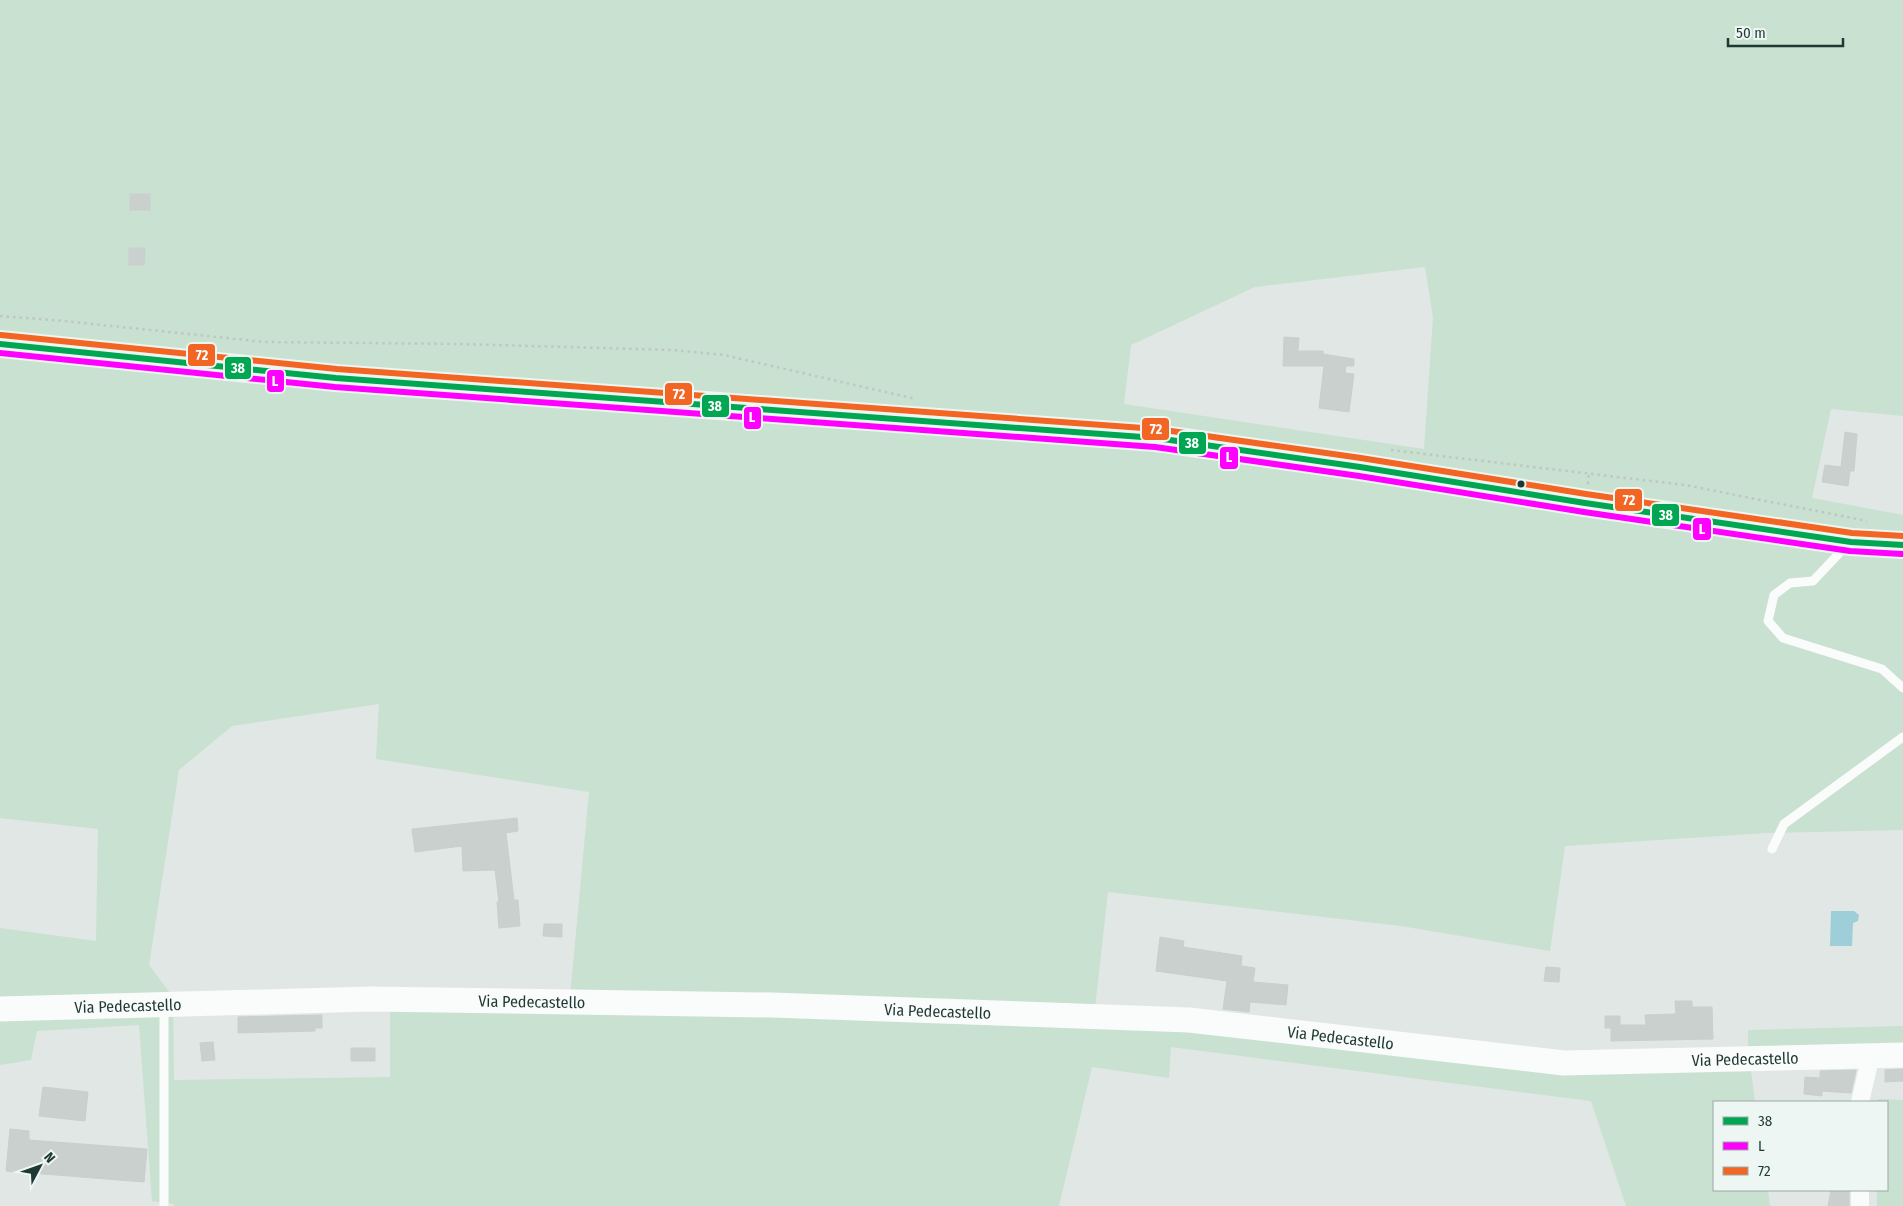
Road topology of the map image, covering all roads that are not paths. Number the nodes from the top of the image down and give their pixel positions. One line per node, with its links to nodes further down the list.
1 (0, 344): 2 (main road)
2 (1851, 542): 3 (main road); 4 (lane)
3 (1903, 545)
4 (1903, 688)
5 (1903, 737): 6 (lane)
6 (1772, 849)
7 (164, 1005): 8 (main road, Via Pedecastello); 9 (main road, Via Pedecastello); 13 (lane)
8 (0, 1009)
9 (1871, 1055): 10 (main road, Via Pedecastello); 11 (street)
10 (1903, 1055)
11 (1860, 1101)
12 (1860, 1191): 14 (street)
13 (164, 1206)
14 (1860, 1206)

